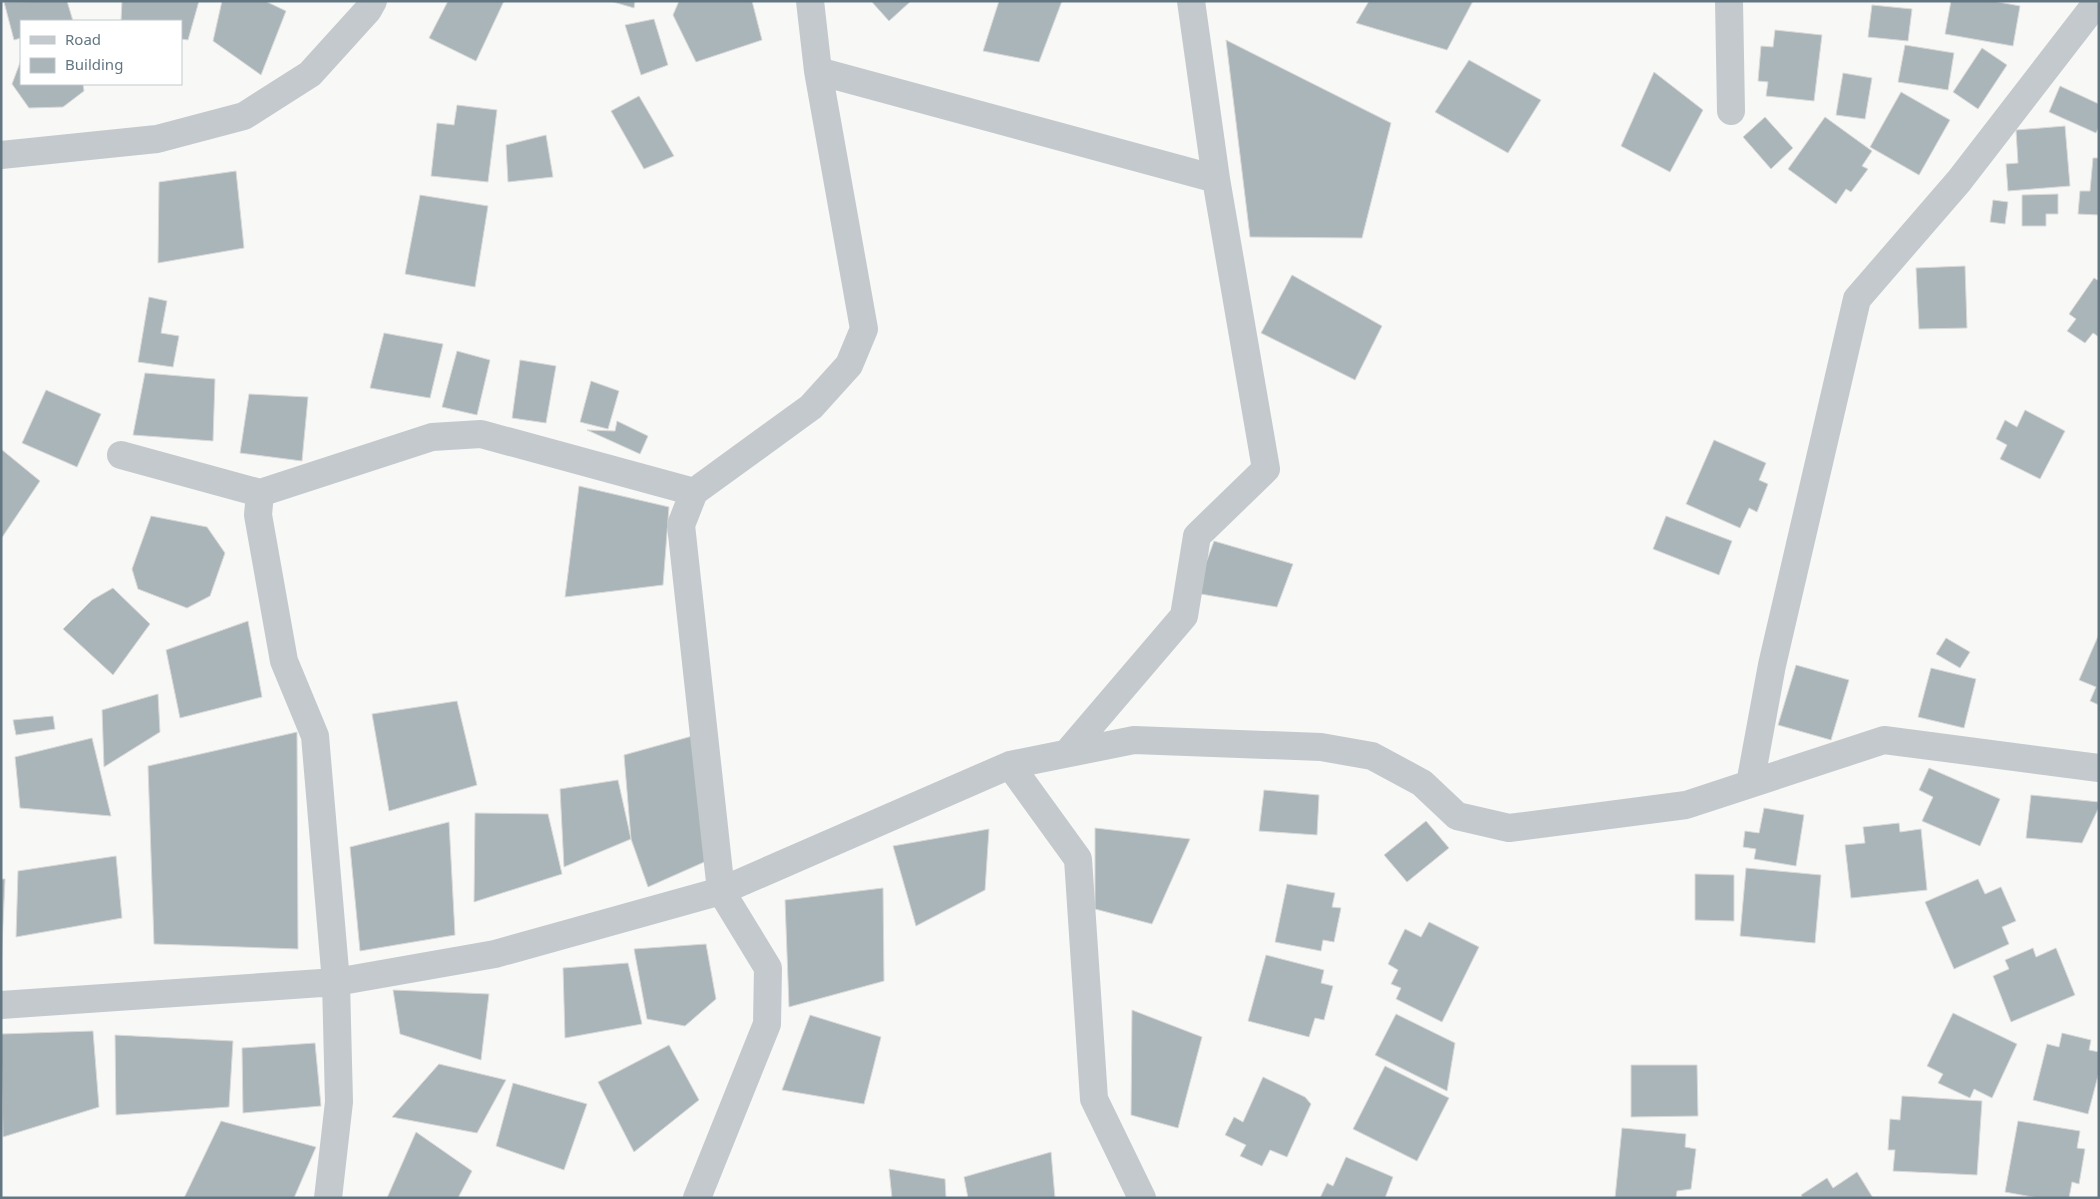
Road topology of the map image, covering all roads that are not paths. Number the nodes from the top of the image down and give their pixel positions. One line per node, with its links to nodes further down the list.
1 (373, 1): 8 (street)
2 (810, 1): 6 (street)
3 (1191, 1): 9 (street)
4 (1729, 1): 7 (street)
5 (2098, 1): 16 (street)
6 (818, 71): 9 (street); 11 (street)
7 (1731, 111)
8 (1, 156)
9 (1216, 179): 13 (street)
10 (121, 455): 12 (street)
11 (694, 492): 12 (street); 17 (street)
12 (260, 493): 18 (street)
13 (1067, 753): 14 (street); 16 (street)
14 (1010, 765): 17 (street); 22 (street)
15 (2099, 768): 16 (street)
16 (1750, 784)
17 (721, 891): 18 (street); 21 (street)
18 (336, 982): 19 (street); 20 (street)
19 (1, 1005)
20 (328, 1198)
21 (697, 1198)
22 (1142, 1198)

